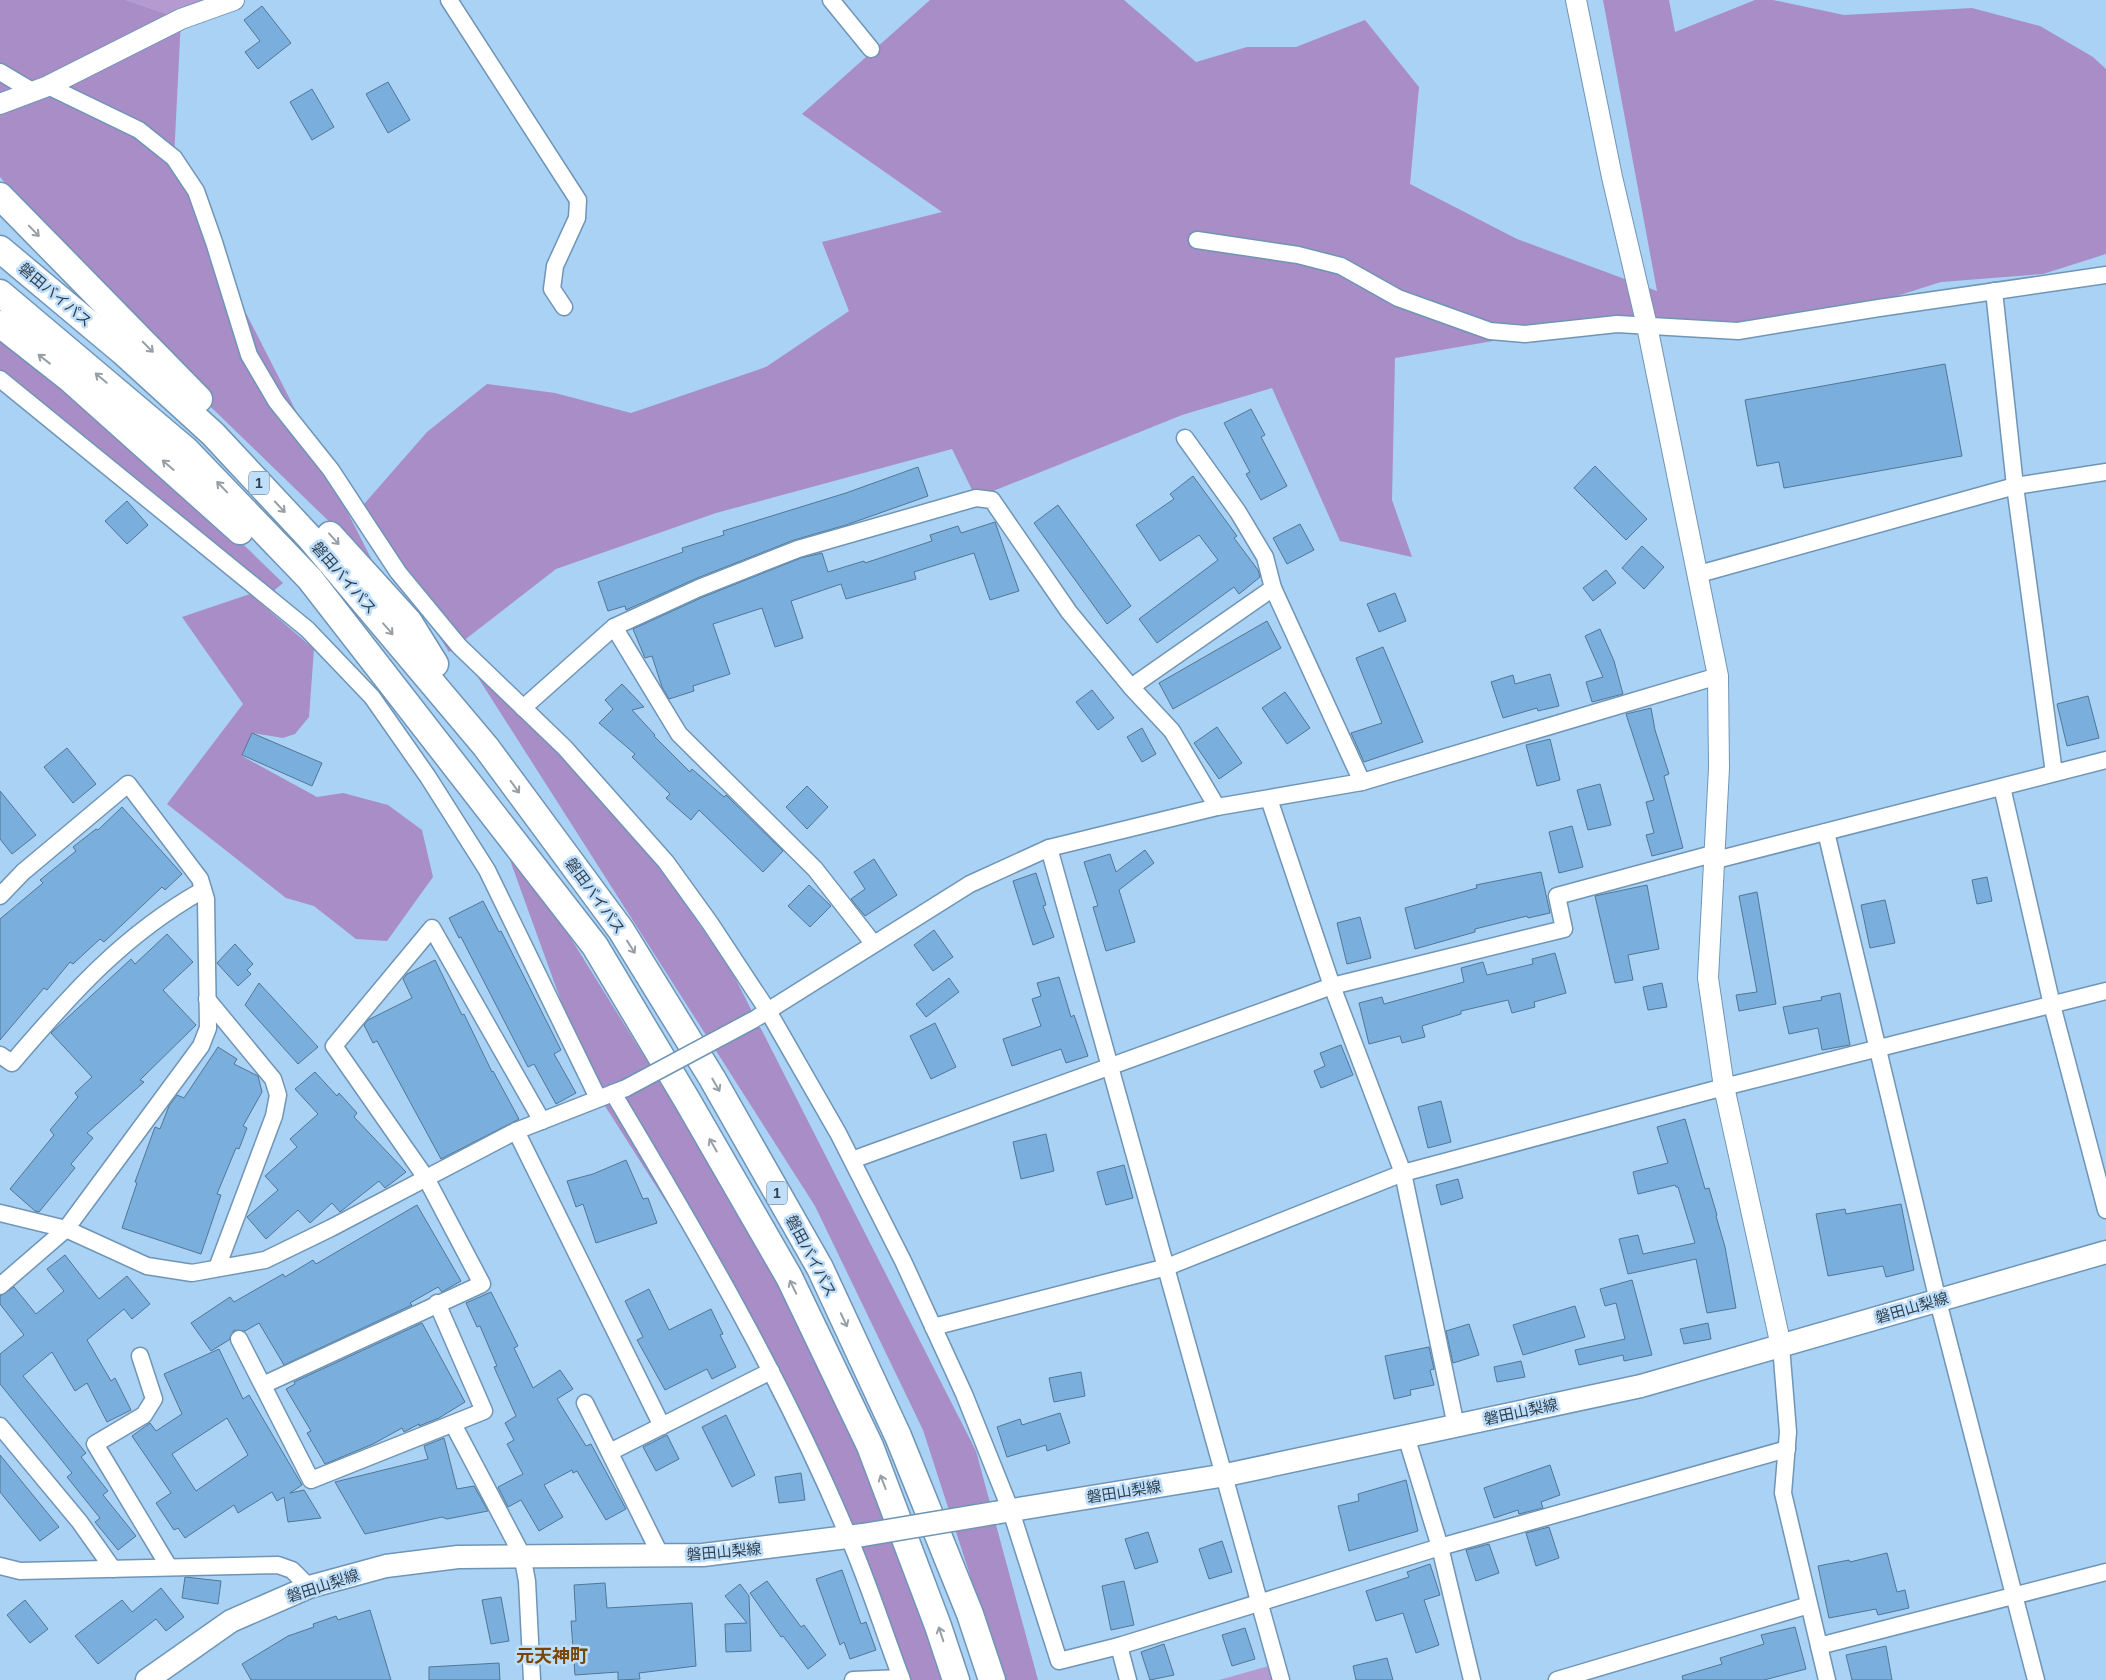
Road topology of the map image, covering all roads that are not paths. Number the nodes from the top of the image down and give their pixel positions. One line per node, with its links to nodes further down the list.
1 (234, 0): 7 (street)
2 (449, 0): 15 (street)
3 (831, 0): 5 (street)
4 (1576, 0): 17 (street)
5 (871, 49)
6 (0, 72): 7 (street)
7 (40, 88): 8 (street); 27 (street)
8 (0, 104)
9 (0, 196): 28 (highway, one-way to 28)
10 (1197, 240): 17 (street)
11 (0, 249): 28 (highway, 磐田バイパス / 1, one-way to 28)
12 (2106, 275): 13 (street)
13 (1994, 291): 17 (street); 21 (street)
14 (0, 293): 30 (highway, 磐田バイパス / 1, one-way to 14)
15 (564, 307)
16 (0, 324): 30 (highway, one-way to 16)
17 (1647, 326): 22 (street)
18 (0, 379): 51 (street)
19 (1185, 438): 23 (street)
20 (2106, 472): 21 (street)
21 (2015, 486): 22 (street); 31 (street)
22 (1699, 574): 25 (street)
23 (1274, 588): 26 (street); 32 (street)
24 (614, 628): 26 (street); 27 (street); 41 (street)
25 (1718, 676): 32 (street); 38 (street)
26 (1131, 687): 35 (street)
27 (523, 708): 46 (street)
28 (486, 747): 101 (highway, 磐田バイパス / 1, one-way to 101)
29 (2106, 760): 31 (street)
30 (456, 764): 100 (highway, 磐田バイパス / 1, one-way to 30)
31 (2054, 774): 33 (street)
32 (1362, 782): 34 (street)
33 (2002, 787): 36 (street); 45 (street)
34 (1269, 799): 35 (street); 42 (street)
35 (1217, 807): 37 (street)
36 (1826, 832): 38 (street); 47 (street)
37 (1049, 848): 41 (street); 49 (street)
38 (1716, 856): 42 (street); 50 (street)
39 (203, 890): 40 (street); 44 (street); 48 (street)
40 (0, 896)
41 (873, 943): 46 (street)
42 (1332, 986): 49 (street); 55 (street)
43 (2106, 991): 45 (street)
44 (207, 999): 59 (street); 61 (street)
45 (2052, 1005): 47 (street); 57 (street)
46 (761, 1015): 51 (street, bridge); 54 (street)
47 (1877, 1049): 50 (street); 64 (street)
48 (0, 1055)
49 (1110, 1066): 54 (street); 62 (street)
50 (1724, 1087): 55 (street); 68 (street)
51 (612, 1093): 52 (street); 70 (street)
52 (542, 1121): 53 (street); 56 (street)
53 (516, 1131): 56 (street); 75 (street)
54 (852, 1160): 66 (street)
55 (1403, 1173): 62 (street); 76 (street)
56 (426, 1178): 61 (street); 65 (street)
57 (2106, 1210)
58 (0, 1213): 59 (street)
59 (66, 1229): 61 (street); 63 (street)
60 (2106, 1252): 64 (main road, 磐田山梨線)
61 (217, 1268)
62 (1167, 1268): 66 (street); 80 (street)
63 (0, 1286)
64 (1938, 1301): 68 (main road, 磐田山梨線); 91 (street)
65 (437, 1303): 71 (street); 73 (street)
66 (933, 1327): 81 (street)
67 (239, 1340): 71 (street)
68 (1781, 1346): 76 (main road, 磐田山梨線); 78 (street)
69 (140, 1356): 87 (street)
70 (771, 1372): 75 (street); 82 (street)
71 (263, 1385): 73 (street)
72 (585, 1402): 79 (street)
73 (453, 1424): 84 (street)
74 (0, 1426): 88 (street)
75 (662, 1426): 79 (street)
76 (1456, 1426): 77 (main road, 磐田山梨線)
77 (1406, 1436): 80 (main road, 磐田山梨線); 83 (street)
78 (1787, 1449): 83 (street); 93 (street)
79 (610, 1452): 85 (street)
80 (1226, 1475): 81 (main road, 磐田山梨線); 92 (street)
81 (1002, 1512): 82 (main road, 磐田山梨線, bridge); 94 (street)
82 (856, 1536): 85 (main road, 磐田山梨線); 96 (street)
83 (1440, 1547): 92 (street); 104 (street)
84 (522, 1555): 85 (main road, 磐田山梨線); 90 (main road, 磐田山梨線); 98 (street)
85 (661, 1556)
86 (0, 1566): 88 (street)
87 (169, 1568): 88 (street); 90 (street)
88 (113, 1569)
89 (2106, 1572): 91 (street)
90 (309, 1587): 97 (main road, 磐田山梨線)
91 (2014, 1596): 95 (street); 107 (street)
92 (1261, 1603): 94 (street); 103 (street)
93 (1809, 1605): 95 (street); 105 (street)
94 (1119, 1646): 102 (street)
95 (1818, 1646): 106 (street)
96 (901, 1679): 99 (street)
97 (147, 1680)
98 (532, 1680)
99 (853, 1680)
100 (956, 1680)
101 (992, 1680)
102 (1128, 1680)
103 (1282, 1680)
104 (1472, 1680)
105 (1557, 1680)
106 (1827, 1680)
107 (2036, 1680)

